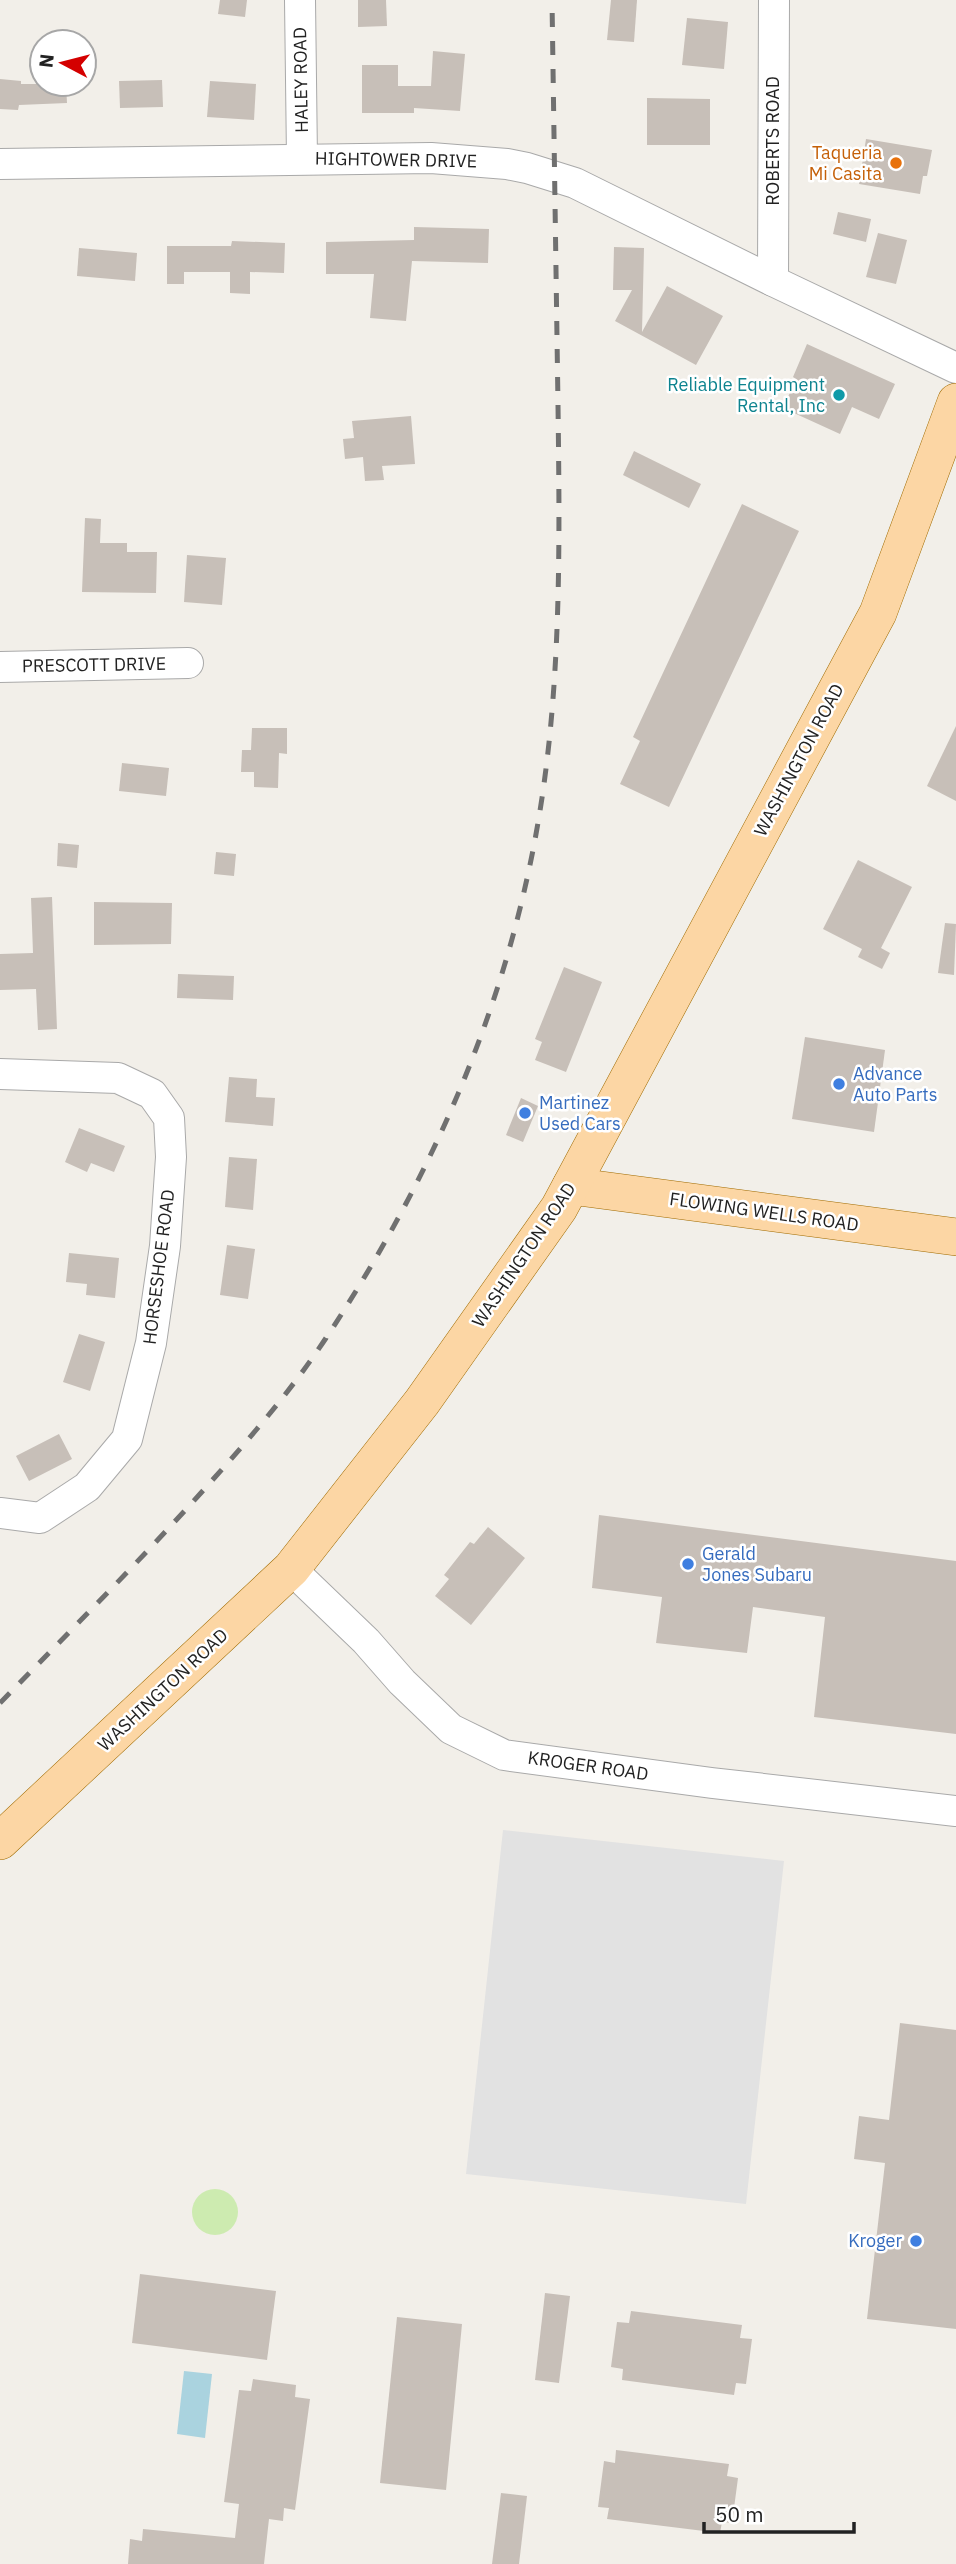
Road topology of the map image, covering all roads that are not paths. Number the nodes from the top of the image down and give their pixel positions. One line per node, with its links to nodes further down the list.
1 (300, 0): 3 (street, HALEY ROAD)
2 (774, 0): 5 (street, ROBERTS ROAD)
3 (302, 159): 4 (street, HIGHTOWER DRIVE); 5 (street, HIGHTOWER DRIVE)
4 (0, 164)
5 (773, 281): 6 (street, HIGHTOWER DRIVE)
6 (956, 368)
7 (956, 402): 11 (main road, WASHINGTON ROAD)
8 (188, 663): 9 (street, PRESCOTT DRIVE)
9 (0, 667)
10 (0, 1074): 13 (street, HORSESHOE ROAD)
11 (571, 1185): 12 (main road, FLOWING WELLS ROAD); 14 (main road, WASHINGTON ROAD)
12 (956, 1237)
13 (0, 1513)
14 (291, 1569): 15 (street, KROGER ROAD); 16 (main road, WASHINGTON ROAD)
15 (956, 1811)
16 (0, 1841)

